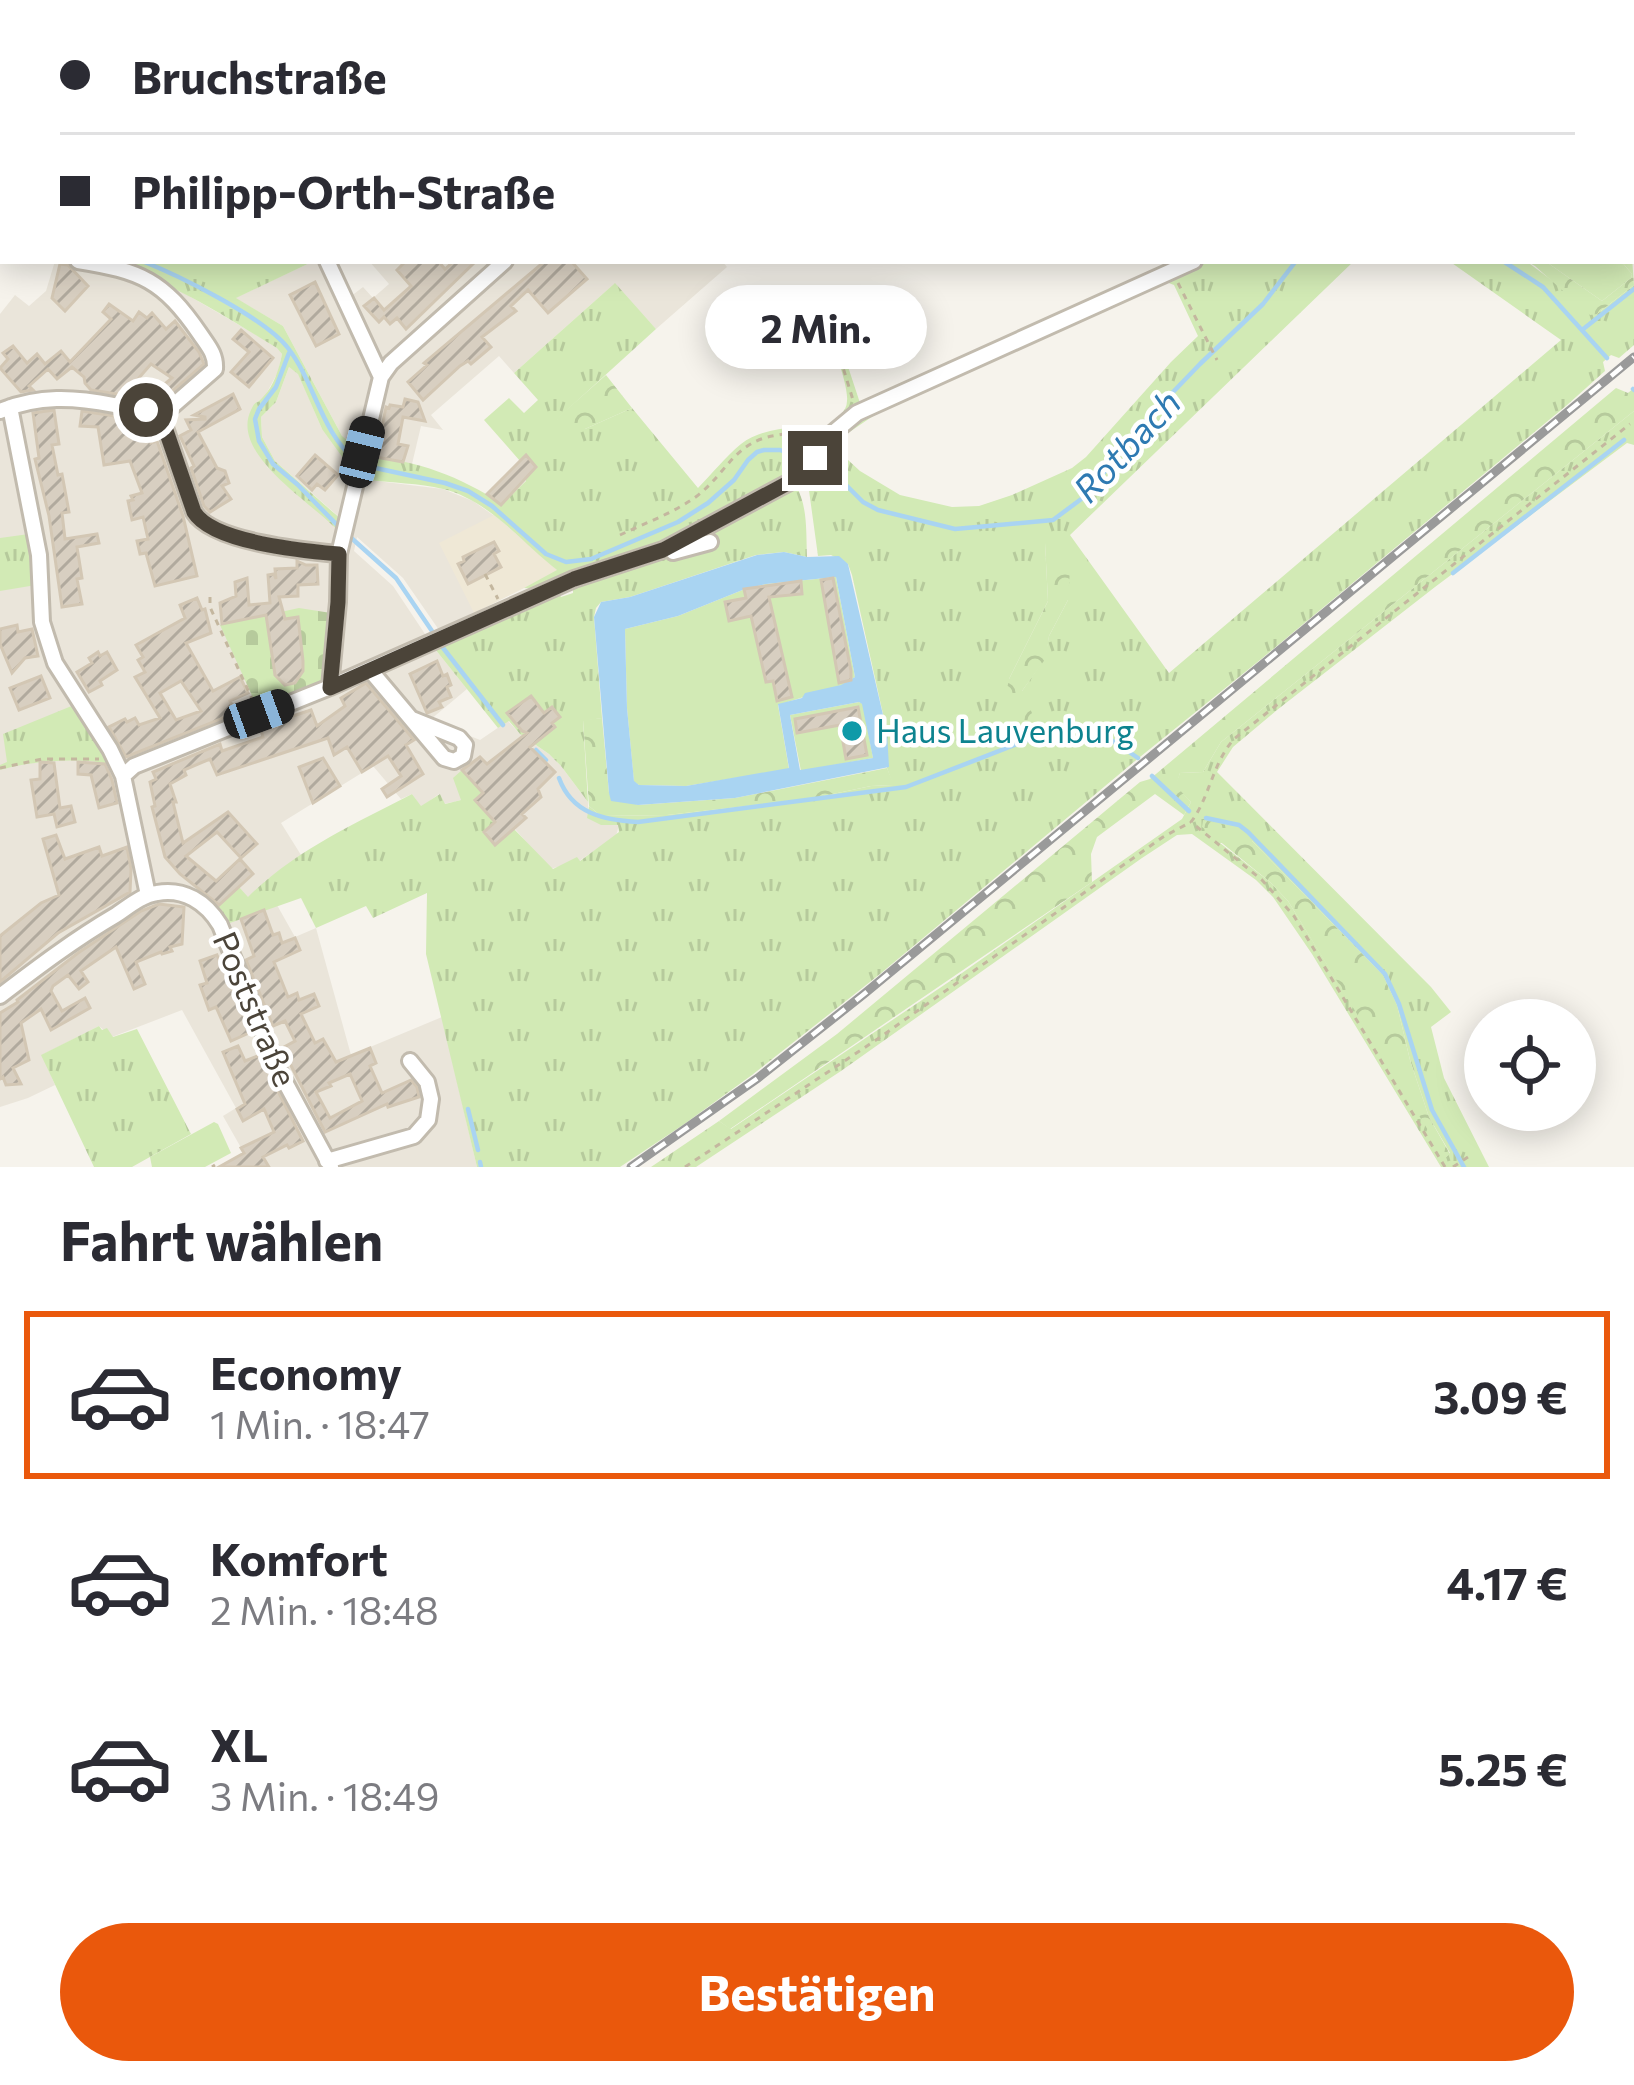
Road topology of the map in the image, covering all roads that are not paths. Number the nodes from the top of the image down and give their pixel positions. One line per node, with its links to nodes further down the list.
1 (93, 264): 7 (street)
2 (328, 264): 5 (street)
3 (502, 264): 5 (street)
4 (1187, 264): 10 (street)
5 (381, 377): 9 (street)
6 (5, 409): 7 (street); 14 (street)
7 (161, 416): 9 (street)
8 (710, 542): 10 (street)
9 (339, 554): 12 (street)
10 (633, 562): 11 (street)
11 (370, 670): 12 (street); 13 (street)
12 (330, 688): 14 (street)
13 (412, 719)
14 (123, 776): 15 (street)
15 (148, 895): 16 (street); 18 (street, Poststraße)
16 (0, 996)
17 (410, 1061): 18 (street)
18 (329, 1164)

